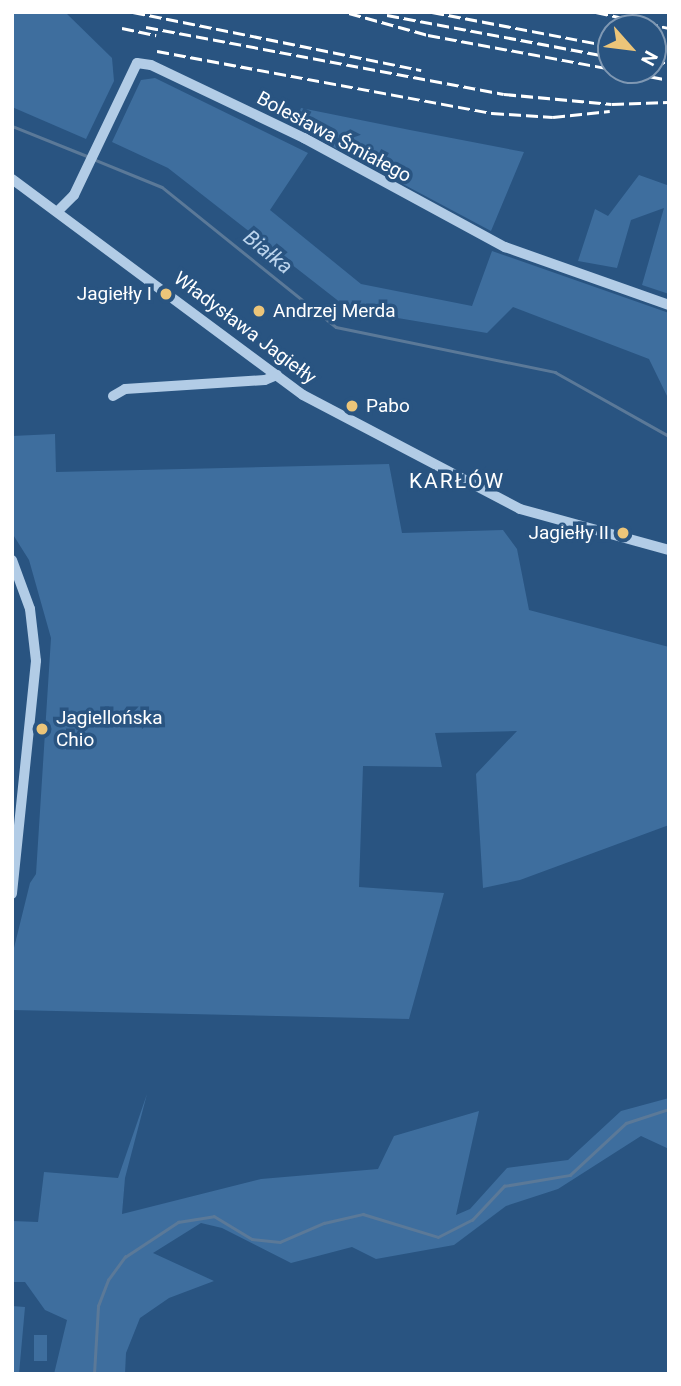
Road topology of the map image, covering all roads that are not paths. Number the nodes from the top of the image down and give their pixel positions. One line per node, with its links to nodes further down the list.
1 (12, 179): 2 (street, Władysława Jagiełły)
2 (59, 210): 3 (street, Bolesława Śmiałego); 4 (street, Władysława Jagiełły)
3 (669, 305)
4 (277, 375): 5 (street); 6 (street, Władysława Jagiełły)
5 (113, 396)
6 (669, 550)
7 (12, 560): 8 (street)
8 (12, 894)

